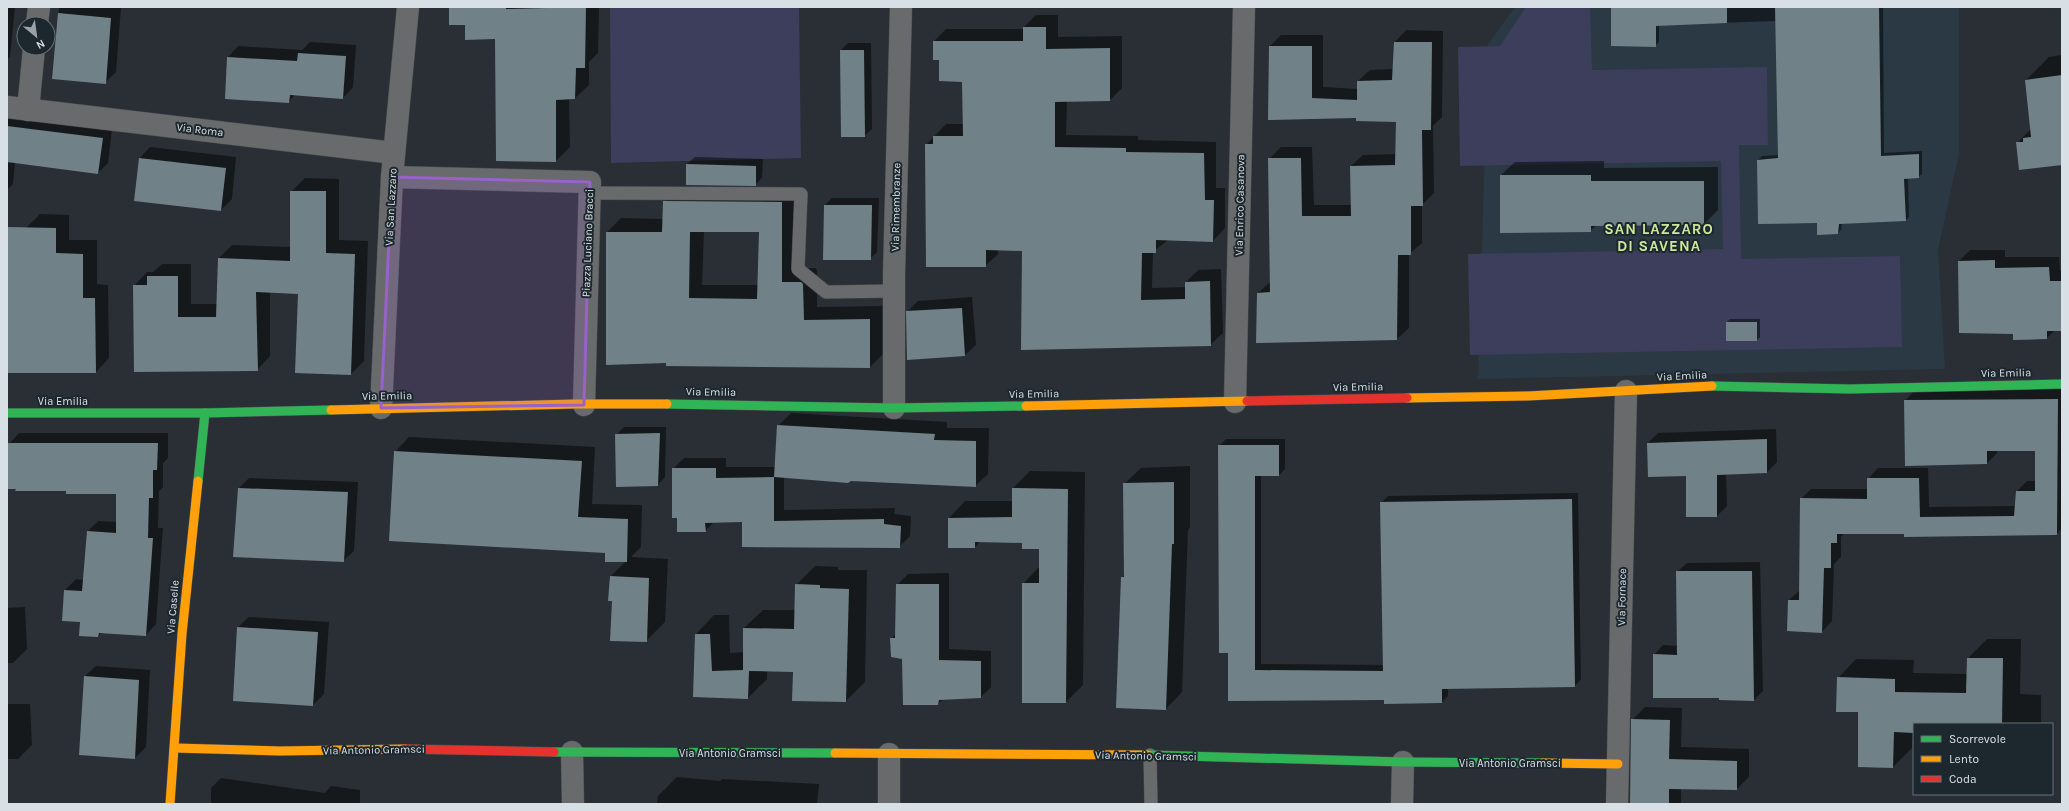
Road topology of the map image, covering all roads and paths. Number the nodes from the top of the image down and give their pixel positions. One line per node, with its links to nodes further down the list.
1 (408, 7): 7 (street, Via San Lazzaro)
2 (901, 7): 10 (street, Via Rimembranze)
3 (1244, 7): 13 (street, Via Enrico Casanova)
4 (33, 56): 6 (street)
5 (7, 107): 6 (street, Via Roma)
6 (28, 110): 7 (street, Via Roma)
7 (394, 153): 8 (street, Via San Lazzaro)
8 (392, 177): 9 (street, Piazza Luciano Bracci); 15 (street, Via San Lazzaro)
9 (590, 193): 10 (lane); 14 (street, Piazza Luciano Bracci)
10 (894, 291): 16 (street, Via Rimembranze)
11 (2062, 384): 12 (main road, Via Emilia)
12 (1626, 391): 13 (main road, Via Emilia); 24 (street, Via Fornace)
13 (1235, 402): 16 (main road, Via Emilia)
14 (584, 405): 15 (main road, Via Emilia); 16 (main road, Via Emilia)
15 (381, 408): 17 (main road, Via Emilia)
16 (894, 408)
17 (205, 412): 18 (main road, Via Emilia); 19 (main road, Via Caselle)
18 (7, 413)
19 (175, 748): 20 (main road, Via Antonio Gramsci); 25 (main road, Via Caselle)
20 (572, 752): 21 (main road, Via Antonio Gramsci); 26 (street)
21 (889, 754): 22 (main road, Via Antonio Gramsci); 27 (street)
22 (1150, 755): 23 (main road, Via Antonio Gramsci); 28 (lane)
23 (1402, 762): 24 (main road, Via Antonio Gramsci); 29 (street)
24 (1618, 764): 30 (street, Via Fornace)
25 (170, 804)
26 (573, 804)
27 (889, 804)
28 (1151, 804)
29 (1402, 804)
30 (1616, 804)

